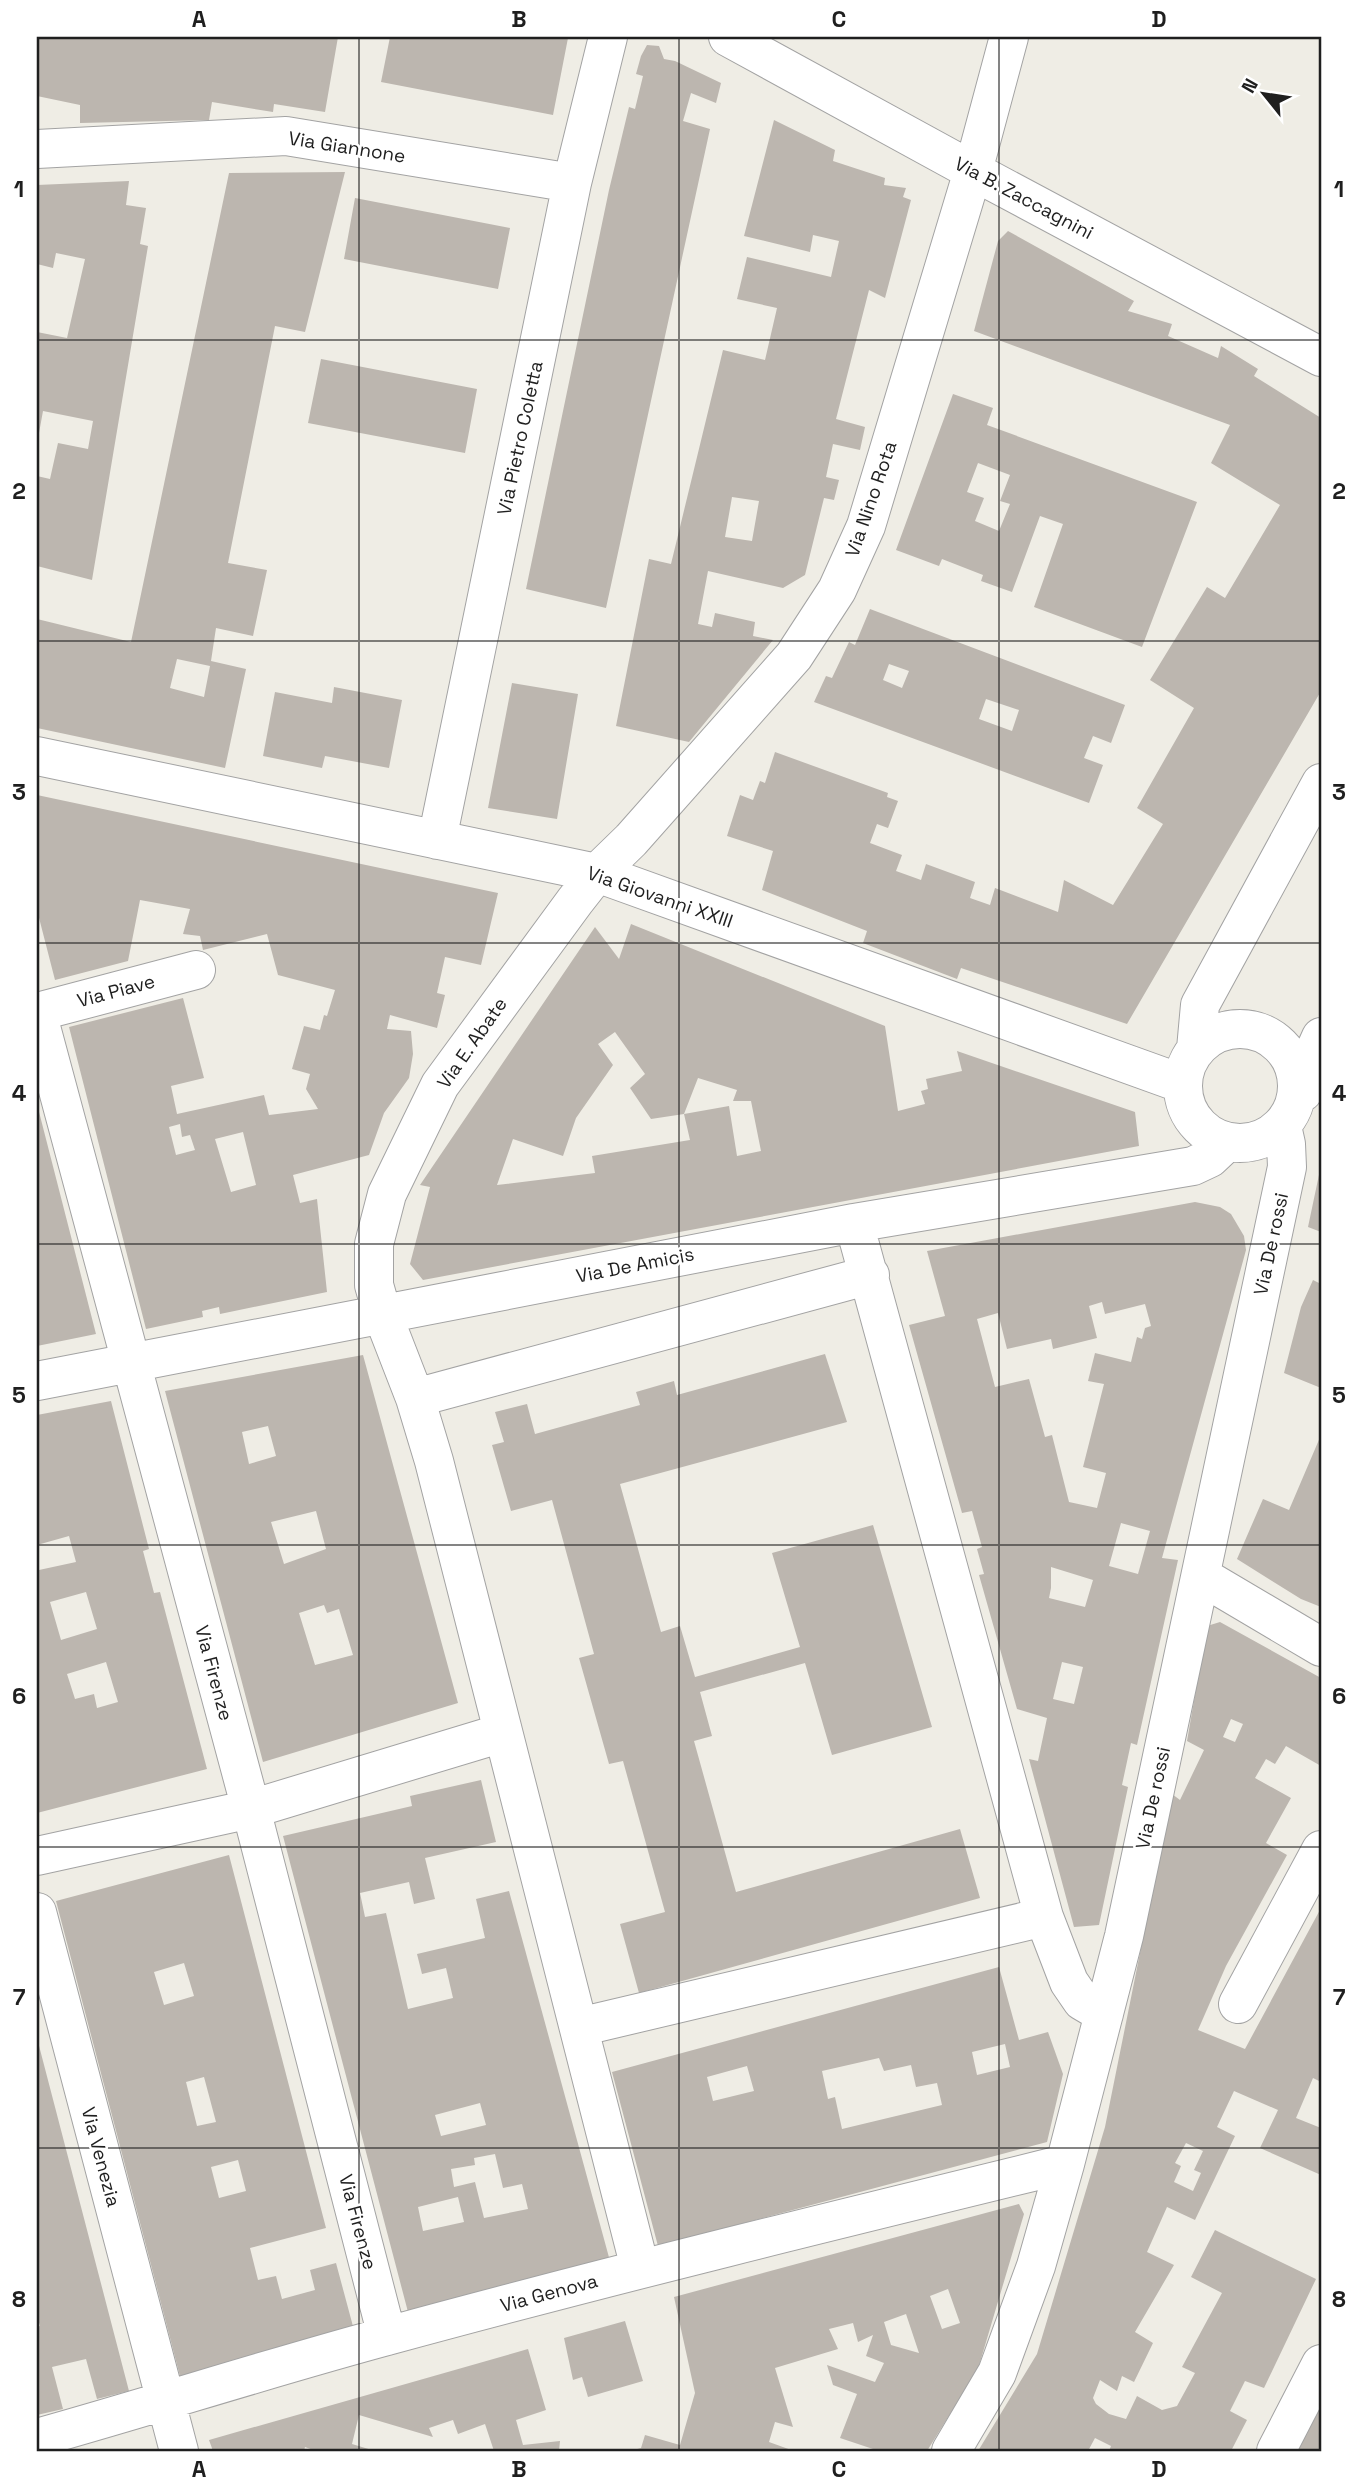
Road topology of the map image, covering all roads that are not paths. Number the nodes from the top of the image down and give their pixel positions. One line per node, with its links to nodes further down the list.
1 (608, 37): 6 (street, Via Pietro Coletta)
2 (727, 37): 5 (street, Via B. Zaccagnini)
3 (1009, 37): 5 (street, Via Nino Rota)
4 (37, 149): 6 (street, Via Giannone)
5 (973, 171): 7 (street, Via B. Zaccagnini); 11 (street, Via Nino Rota)
6 (572, 183): 10 (street, Via Pietro Coletta)
7 (1321, 357)
8 (37, 756): 10 (street, Via Giovanni XXIII)
9 (1321, 783): 15 (street)
10 (437, 840): 11 (street, Via Giovanni XXIII)
11 (597, 873): 16 (street, Via Giovanni XXIII); 22 (street, Via E. Abate)
12 (196, 970): 13 (street, Via Piave)
13 (37, 1012): 23 (street, Via Firenze)
14 (1321, 1037): 17 (street)
15 (1196, 1049): 16 (street); 17 (street)
16 (1183, 1084): 19 (street)
17 (1309, 1095): 18 (street)
18 (1282, 1126): 19 (street); 26 (street, Via De rossi)
19 (1227, 1142): 20 (street, Via De Amicis)
20 (854, 1223): 21 (street); 22 (street, Via De Amicis)
21 (870, 1275): 25 (street); 33 (street)
22 (382, 1313): 23 (street, Via De Amicis); 25 (street, Via E. Abate)
23 (130, 1364): 24 (street, Via De Amicis); 29 (street, Via Firenze)
24 (37, 1381)
25 (415, 1398): 28 (street, Via E. Abate)
26 (1201, 1576): 27 (street); 35 (street, Via De rossi)
27 (1321, 1647)
28 (502, 1733): 29 (street); 36 (street, Via E. Abate)
29 (251, 1809): 31 (street); 39 (street, Via Firenze)
30 (1321, 1850): 34 (street)
31 (37, 1856)
32 (37, 1912): 41 (street, Via Venezia)
33 (1045, 1917): 35 (street); 36 (street)
34 (1238, 2004)
35 (1104, 2014): 37 (street, Via De rossi)
36 (579, 2026): 38 (street, Via E. Abate)
37 (1065, 2164): 38 (street, Via Genova); 44 (street, Via De rossi)
38 (640, 2268): 39 (street, Via Genova)
39 (387, 2336): 41 (street, Via Genova)
40 (1321, 2364): 45 (street)
41 (166, 2402): 42 (street, Via Genova); 43 (street, Via Venezia)
42 (37, 2438)
43 (179, 2451)
44 (951, 2451)
45 (1276, 2451)

